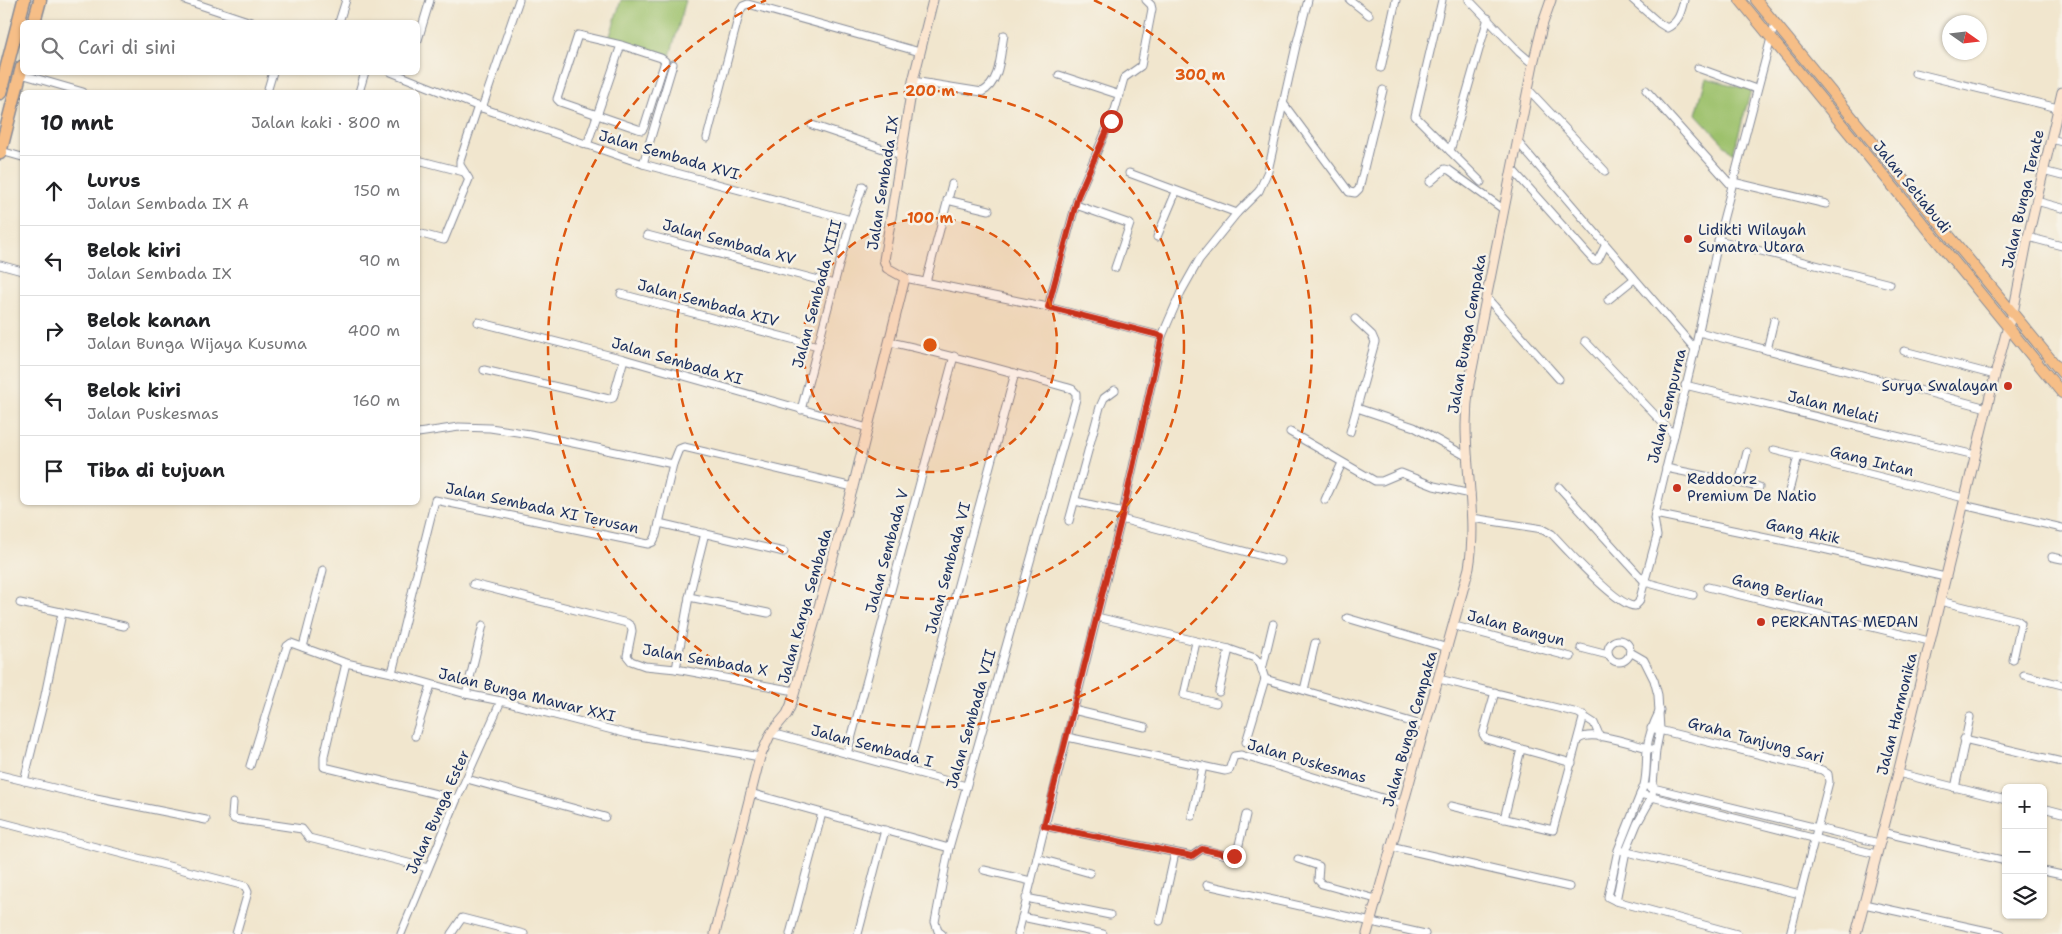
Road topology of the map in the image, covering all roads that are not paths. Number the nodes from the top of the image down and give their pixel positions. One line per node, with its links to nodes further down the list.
1 (24, 0): 50 (highway)
2 (40, 0): 21 (highway)
3 (185, 0): 22 (street)
4 (346, 0): 23 (street)
5 (430, 0): 25 (street)
6 (519, 0): 53 (street)
7 (934, 0): 29 (street, Jalan Sembada IX)
8 (1146, 0): 51 (street)
9 (1308, 0): 52 (street)
10 (1350, 0): 19 (street)
11 (1396, 0): 32 (street)
12 (1442, 0): 62 (street)
13 (1469, 0): 20 (street)
14 (1551, 0): 31 (street, Jalan Bunga Cempaka)
15 (1633, 0): 16 (street)
16 (1684, 0)
17 (1740, 0): 27 (main road, Jalan Setiabudi)
18 (1756, 0): 24 (main road, Jalan Setiabudi)
19 (1369, 15)
20 (1488, 18): 31 (street); 62 (street)
21 (35, 20)
22 (245, 20)
23 (340, 20)
24 (1775, 23): 27 (street, Jalan Sempurna); 108 (main road, Jalan Setiabudi)
25 (420, 33)
26 (1004, 35): 41 (street)
27 (1770, 37): 43 (street, Jalan Sempurna); 112 (main road, Jalan Setiabudi)
28 (621, 46): 55 (street); 55 (street); 55 (street)
29 (920, 52): 41 (street, Jalan Sembada IX); 57 (street)
30 (673, 64): 67 (street)
31 (1533, 64): 42 (street, Jalan Bunga Cempaka)
32 (1381, 68)
33 (1698, 68): 43 (street)
34 (1915, 73): 54 (street)
35 (21, 75): 63 (highway)
36 (34, 75): 44 (street)
37 (271, 75): 45 (street)
38 (363, 75): 46 (street)
39 (407, 75): 53 (street, Jalan Sembada XVI)
40 (1060, 75): 51 (street)
41 (913, 81): 64 (street, Jalan Sembada IX)
42 (1528, 89): 59 (street, Jalan Bunga Cempaka); 69 (street)
43 (1756, 89): 76 (street, Jalan Sempurna)
44 (77, 90)
45 (268, 90)
46 (360, 90)
47 (1383, 90): 52 (street)
48 (1646, 90): 76 (street)
49 (2062, 92): 54 (street, Jalan Bunga Terate)
50 (0, 93)
51 (1120, 94): 83 (street)
52 (1283, 103): 87 (street)
53 (480, 107): 61 (street, Jalan Sembada XVI); 71 (street)
54 (2058, 108): 58 (street, Jalan Bunga Terate)
55 (598, 113): 61 (street)
56 (812, 125): 64 (street)
57 (707, 138)
58 (2051, 139): 60 (street); 70 (street, Jalan Bunga Terate)
59 (1517, 141): 68 (street, Jalan Bunga Cempaka); 94 (street)
60 (2062, 142)
61 (587, 145): 67 (street, Jalan Sembada XVI)
62 (1450, 151): 75 (street)
63 (0, 152): 65 (street)
64 (901, 155): 99 (street, Jalan Sembada IX)
65 (20, 157)
66 (420, 161): 71 (street)
67 (643, 164): 88 (street, Jalan Sembada XVI)
68 (1512, 169): 85 (street, Jalan Bunga Cempaka); 94 (street)
69 (1605, 171)
70 (2043, 171): 73 (street); 81 (street, Jalan Bunga Terate)
71 (464, 172): 89 (street)
72 (1129, 173): 79 (street)
73 (2062, 176)
74 (1430, 182): 85 (street)
75 (1481, 182)
76 (1732, 183): 82 (street); 93 (street, Jalan Sempurna)
77 (952, 184): 80 (street)
78 (863, 186): 88 (street, Jalan Sembada XIII)
79 (1176, 192): 87 (street); 91 (street)
80 (948, 200): 86 (street); 101 (street)
81 (2036, 201): 84 (street); 92 (street, Jalan Bunga Terate)
82 (1826, 204)
83 (1076, 205): 97 (street); 107 (street)
84 (2062, 208)
85 (1503, 209): 105 (street, Jalan Bunga Cempaka)
86 (988, 210)
87 (1237, 213): 114 (street)
88 (851, 220): 102 (street, Jalan Sembada XIII)
89 (420, 234)
90 (647, 235): 102 (street, Jalan Sembada XV)
91 (1157, 237)
92 (2028, 237): 95 (street); 108 (street, Jalan Bunga Terate)
93 (1718, 240): 103 (street); 113 (street, Jalan Sempurna)
94 (1605, 246): 100 (street)
95 (2062, 246)
96 (0, 265): 98 (street)
97 (1115, 268)
98 (20, 270)
99 (905, 278): 101 (street, Jalan Sembada IX); 116 (street, Jalan Karya Sembada)
100 (1634, 279): 106 (street); 118 (street)
101 (926, 282): 107 (street, Jalan Sembada IX)
102 (834, 284): 117 (street, Jalan Sembada XIII)
103 (1890, 284)
104 (621, 294): 117 (street, Jalan Sembada XIV)
105 (1487, 298): 127 (street); 143 (street, Jalan Bunga Cempaka)
106 (1608, 300)
107 (1048, 307): 114 (street, Jalan Sembada IX)
108 (2013, 313): 112 (street, Jalan Bunga Terate); 125 (main road, Jalan Setiabudi)
109 (1355, 319): 131 (street)
110 (1774, 320): 119 (street)
111 (478, 322): 122 (street, Jalan Sembada XI)
112 (2008, 326): 126 (street, Jalan Harmonika); 130 (main road, Jalan Setiabudi)
113 (1698, 332): 118 (street, Jalan Sempurna); 119 (street)
114 (1162, 336): 157 (street)
115 (1585, 341): 138 (street)
116 (890, 342): 121 (street); 134 (street, Jalan Karya Sembada)
117 (818, 346): 133 (street, Jalan Sembada XIII)
118 (1695, 349): 128 (street, Jalan Sempurna)
119 (1766, 350): 132 (street)
120 (1904, 351): 126 (street)
121 (954, 356): 124 (street); 229 (street, Jalan Sembada V)
122 (624, 359): 123 (street); 133 (street, Jalan Sembada XI)
123 (484, 370)
124 (1015, 373): 235 (street, Jalan Sembada VI); 240 (street, Jalan Sembada VII)
125 (2062, 373)
126 (1995, 375): 132 (street, Jalan Harmonika)
127 (1559, 379)
128 (1685, 385): 138 (street, Jalan Sempurna); 141 (street, Jalan Melati)
129 (1115, 390): 154 (street)
130 (2062, 393)
131 (1358, 408): 136 (street); 143 (street)
132 (1987, 408): 141 (street, Jalan Harmonika)
133 (801, 410): 134 (street, Jalan Sembada XI)
134 (868, 428): 148 (street, Jalan Karya Sembada)
135 (1290, 432): 144 (street)
136 (1350, 432)
137 (420, 433): 145 (street)
138 (1674, 434): 146 (street, Jalan Sempurna)
139 (1774, 450): 142 (street, Gang Intan)
140 (1747, 452): 147 (street)
141 (1975, 455): 155 (street, Jalan Harmonika)
142 (1798, 456): 152 (street); 155 (street, Gang Intan)
143 (1468, 457): 151 (street, Jalan Bunga Cempaka)
144 (1342, 463): 151 (street); 153 (street)
145 (673, 464): 148 (street); 160 (street)
146 (1666, 468): 147 (street); 156 (street, Jalan Sempurna)
147 (1739, 483): 150 (street)
148 (853, 487): 205 (street, Jalan Karya Sembada)
149 (1559, 487): 169 (street)
150 (1759, 487)
151 (1470, 494): 158 (street, Jalan Bunga Cempaka)
152 (1788, 494)
153 (1325, 500)
154 (1075, 501): 157 (street); 159 (street)
155 (1963, 501): 161 (street, Gang Intan); 168 (street, Jalan Harmonika)
156 (1655, 514): 168 (street, Gang Akik); 169 (street, Jalan Sempurna)
157 (1122, 515): 166 (street); 178 (street)
158 (1472, 518): 169 (street, Jalan Sempurna); 183 (street, Jalan Bunga Cempaka)
159 (1069, 520)
160 (659, 523): 162 (street); 198 (street, Jalan Sembada XI Terusan)
161 (2062, 528)
162 (705, 533): 163 (street); 173 (street)
163 (784, 552)
164 (2052, 557): 165 (street)
165 (2062, 559)
166 (1281, 561)
167 (323, 570): 187 (street)
168 (1945, 577): 174 (street, Jalan Harmonika)
169 (1645, 582): 172 (street)
170 (473, 584): 196 (street, Jalan Sembada X)
171 (1708, 587): 184 (street, Gang Berlian)
172 (1693, 595)
173 (689, 597): 177 (street); 196 (street)
174 (1940, 601): 184 (street, Jalan Harmonika); 194 (street)
175 (20, 603): 176 (street)
176 (62, 613): 182 (street); 239 (street)
177 (768, 613)
178 (1097, 617): 185 (street); 211 (street)
179 (1347, 618): 188 (street)
180 (1273, 624): 197 (street)
181 (483, 625): 208 (street)
182 (124, 626)
183 (1455, 626): 188 (street, Jalan Bunga Cempaka); 193 (street, Jalan Bangun)
184 (1929, 640): 236 (street, Jalan Harmonika)
185 (1196, 642): 190 (street); 210 (street)
186 (1315, 643): 204 (street)
187 (304, 647): 195 (street, Jalan Bunga Mawar XXI); 233 (street, Jalan Bunga Mawar XXI)
188 (1448, 648): 201 (street, Jalan Bunga Cempaka)
189 (1581, 648): 192 (street)
190 (1229, 649): 197 (street); 206 (street)
191 (1630, 652): 192 (street); 192 (street); 212 (street)
192 (1608, 655)
193 (1571, 657)
194 (2013, 660)
195 (346, 663): 198 (street, Jalan Bunga Mawar XXI); 247 (street)
196 (676, 669): 205 (street, Jalan Sembada X)
197 (1262, 670): 200 (street)
198 (392, 673): 202 (street, Jalan Bunga Mawar XXI)
199 (2024, 675): 203 (street)
200 (1264, 679): 204 (street); 225 (street)
201 (1439, 679): 207 (street); 215 (street, Jalan Bunga Cempaka)
202 (431, 685): 208 (street, Jalan Bunga Mawar XXI); 220 (street)
203 (2062, 685)
204 (1304, 690): 215 (street)
205 (795, 691): 219 (street, Jalan Karya Sembada)
206 (1219, 692)
207 (1494, 692): 213 (street); 227 (street)
208 (466, 694): 209 (street, Jalan Bunga Mawar XXI)
209 (501, 701): 230 (street, Jalan Bunga Mawar XXI); 238 (street, Jalan Bunga Ester)
210 (1216, 703)
211 (1073, 710): 216 (street); 221 (street)
212 (1660, 710): 217 (street); 218 (street)
213 (1584, 716): 222 (street); 223 (street)
214 (1970, 716): 224 (street)
215 (1425, 726): 250 (street, Jalan Bunga Cempaka)
216 (1145, 727)
217 (1652, 728): 218 (street, Graha Tanjung Sari); 226 (street)
218 (1660, 730): 228 (street); 264 (street, Graha Tanjung Sari)
219 (771, 733): 229 (street, Jalan Sembada I); 230 (street, Jalan Karya Sembada)
220 (414, 736)
221 (1067, 736): 234 (street, Jalan Puskesmas); 263 (street)
222 (1603, 737): 223 (street); 226 (street)
223 (1579, 739): 232 (street)
224 (1964, 740): 231 (street); 243 (street)
225 (1246, 742)
226 (1647, 748): 228 (street); 241 (street)
227 (1521, 749): 232 (street); 259 (street)
228 (1656, 750): 242 (street)
229 (847, 754): 235 (street, Jalan Sembada I)
230 (760, 757): 244 (street, Jalan Karya Sembada)
231 (2062, 762)
232 (1572, 763): 259 (street)
233 (250, 766)
234 (1203, 766): 250 (street, Jalan Puskesmas); 257 (street)
235 (908, 770): 240 (street, Jalan Sembada I)
236 (1898, 773): 243 (street); 266 (street, Jalan Harmonika)
237 (0, 775): 239 (street)
238 (467, 779): 247 (street, Jalan Bunga Ester); 258 (street)
239 (24, 781): 261 (street)
240 (966, 786): 270 (street, Jalan Sembada VII)
241 (1644, 786): 242 (street); 245 (street)
242 (1654, 788): 246 (street); 253 (street)
243 (1955, 788): 248 (street)
244 (750, 793): 254 (street); 299 (street, Jalan Karya Sembada)
245 (1640, 794): 246 (street); 271 (street)
246 (1652, 797): 260 (street); 272 (street)
247 (457, 799): 278 (street, Jalan Bunga Ester)
248 (2002, 799)
249 (233, 803): 278 (street)
250 (1402, 804): 269 (street, Jalan Bunga Cempaka)
251 (1451, 806): 259 (street)
252 (2047, 809): 255 (street)
253 (1742, 810): 260 (street); 264 (street)
254 (822, 813): 265 (street); 300 (street)
255 (2062, 813)
256 (1246, 815): 273 (street)
257 (1192, 816)
258 (605, 817)
259 (1504, 819)
260 (1739, 819): 267 (street)
261 (206, 820)
262 (0, 822): 295 (street)
263 (1044, 826): 273 (street); 275 (street)
264 (1817, 828): 267 (street, Graha Tanjung Sari); 268 (street)
265 (885, 830): 270 (street); 301 (street)
266 (1882, 832): 268 (street, Jalan Harmonika); 277 (street)
267 (1815, 839): 274 (street); 286 (street, Graha Tanjung Sari)
268 (1879, 843): 274 (street, Jalan Harmonika)
269 (1390, 846): 285 (street); 288 (street, Jalan Bunga Cempaka)
270 (949, 848): 302 (street, Jalan Sembada VII)
271 (1618, 850): 272 (street); 289 (street)
272 (1626, 851): 286 (street); 289 (street)
273 (1175, 852): 293 (street)
274 (1876, 854): 290 (street, Jalan Harmonika)
275 (1037, 858): 281 (street); 283 (street)
276 (1298, 859): 288 (street)
277 (2002, 860)
278 (428, 868): 296 (street, Jalan Bunga Ester)
279 (984, 870): 283 (street)
280 (2047, 871): 282 (street)
281 (1090, 873)
282 (2062, 875)
283 (1030, 881): 287 (street)
284 (1207, 885): 294 (street)
285 (1569, 887)
286 (1800, 894): 308 (street, Graha Tanjung Sari)
287 (1026, 898): 291 (street); 292 (street)
288 (1376, 899): 294 (street, Jalan Bunga Cempaka)
289 (1616, 901): 307 (street)
290 (1864, 904): 309 (street, Jalan Harmonika); 310 (street)
291 (1110, 915)
292 (1022, 917): 303 (street); 304 (street)
293 (1160, 921)
294 (1370, 923): 305 (street, Jalan Bunga Cempaka); 306 (street)
295 (236, 934)
296 (401, 934)
297 (451, 934): 298 (street)
298 (524, 934)
299 (714, 934)
300 (790, 934)
301 (858, 934)
302 (942, 934)
303 (1018, 934)
304 (1103, 934)
305 (1367, 934)
306 (1424, 934)
307 (1737, 934)
308 (1790, 934)
309 (1856, 934)
310 (2001, 934)

